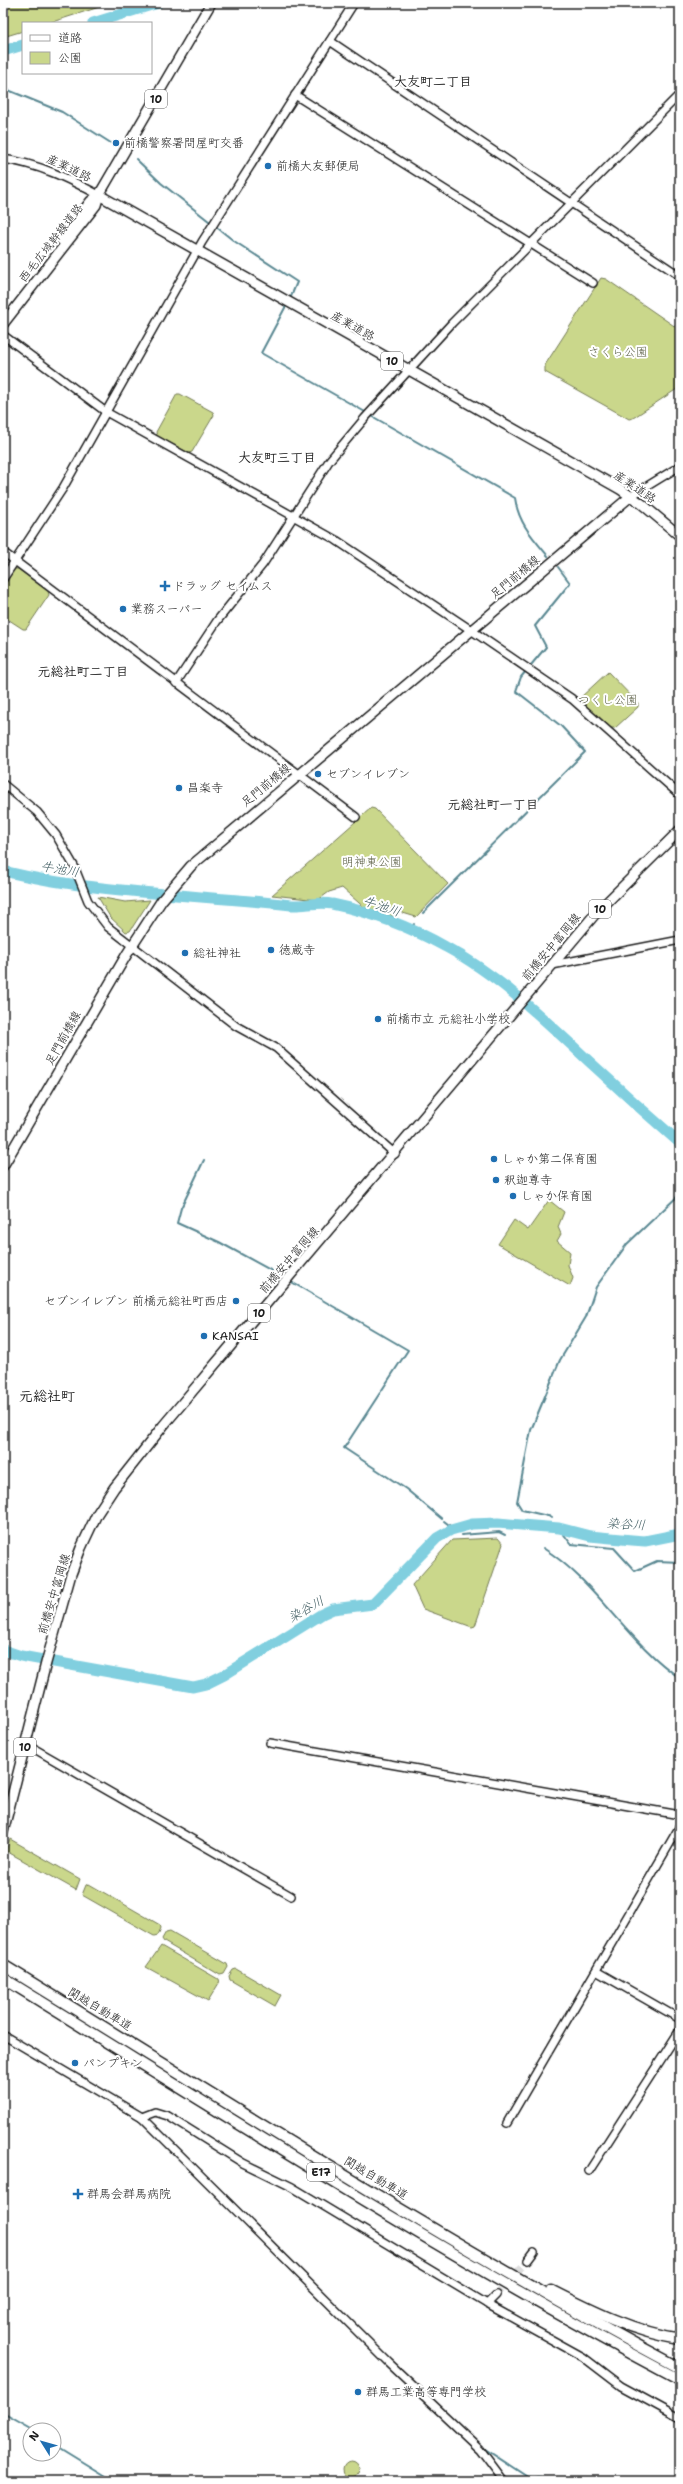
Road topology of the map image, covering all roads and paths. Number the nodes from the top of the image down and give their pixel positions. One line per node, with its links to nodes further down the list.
1 (212, 3): 7 (main road, 西毛広域幹線道路 / 10)
2 (354, 3): 3 (street)
3 (330, 41): 5 (street); 8 (street)
4 (680, 94): 8 (street)
5 (295, 95): 9 (street); 10 (street)
6 (3, 159): 7 (street, 産業道路)
7 (99, 195): 10 (main road, 産業道路 / 10); 13 (main road, 西毛広域幹線道路); 14 (main road, 西毛広域幹線道路)
8 (573, 204): 9 (street); 11 (street)
9 (532, 243): 12 (street); 16 (street)
10 (197, 250): 16 (main road, 産業道路 / 10); 17 (street)
11 (680, 276)
12 (593, 283)
13 (3, 315)
14 (3, 324)
15 (3, 335): 17 (street)
16 (408, 371): 19 (main road, 産業道路 / 10); 20 (street)
17 (106, 412): 20 (street); 23 (street)
18 (680, 466): 19 (street)
19 (632, 496): 21 (main road, 産業道路 / 10); 25 (main road, 足門前橋線)
20 (294, 516): 25 (street); 26 (street)
21 (680, 536)
22 (3, 552): 23 (street)
23 (15, 561): 24 (street); 26 (street)
24 (3, 579)
25 (471, 630): 27 (main road, 足門前橋線); 29 (street)
26 (176, 683): 27 (street)
27 (298, 773): 30 (street); 33 (main road, 足門前橋線)
28 (3, 784): 33 (street)
29 (680, 795)
30 (356, 817)
31 (680, 830): 34 (main road, 前橋安中富岡線 / 10)
32 (680, 940): 34 (street)
33 (132, 946): 35 (street); 36 (main road, 足門前橋線)
34 (552, 965): 35 (main road, 前橋安中富岡線 / 10)
35 (395, 1154): 38 (main road, 前橋安中富岡線 / 10)
36 (3, 1166)
37 (270, 1743): 39 (street)
38 (26, 1744): 41 (main road, 10); 42 (street)
39 (680, 1815)
40 (680, 1826): 44 (street)
41 (3, 1832)
42 (291, 1896)
43 (3, 1964): 52 (highway, 関越自動車道 / E17)
44 (596, 1971): 46 (street); 50 (street)
45 (3, 1978): 58 (highway, 関越自動車道 / E17)
46 (680, 2019)
47 (680, 2030): 51 (street)
48 (3, 2035): 49 (street)
49 (142, 2117): 56 (street); 63 (street)
50 (507, 2123)
51 (589, 2171)
52 (443, 2234): 57 (highway); 59 (highway, 関越自動車道 / E17)
53 (534, 2252): 54 (street)
54 (528, 2260)
55 (496, 2295): 56 (street)
56 (487, 2304): 62 (street)
57 (680, 2339)
58 (643, 2361): 60 (highway, 関越自動車道 / E17); 61 (highway)
59 (680, 2368)
60 (680, 2380)
61 (680, 2386)
62 (680, 2418)
63 (504, 2481)

